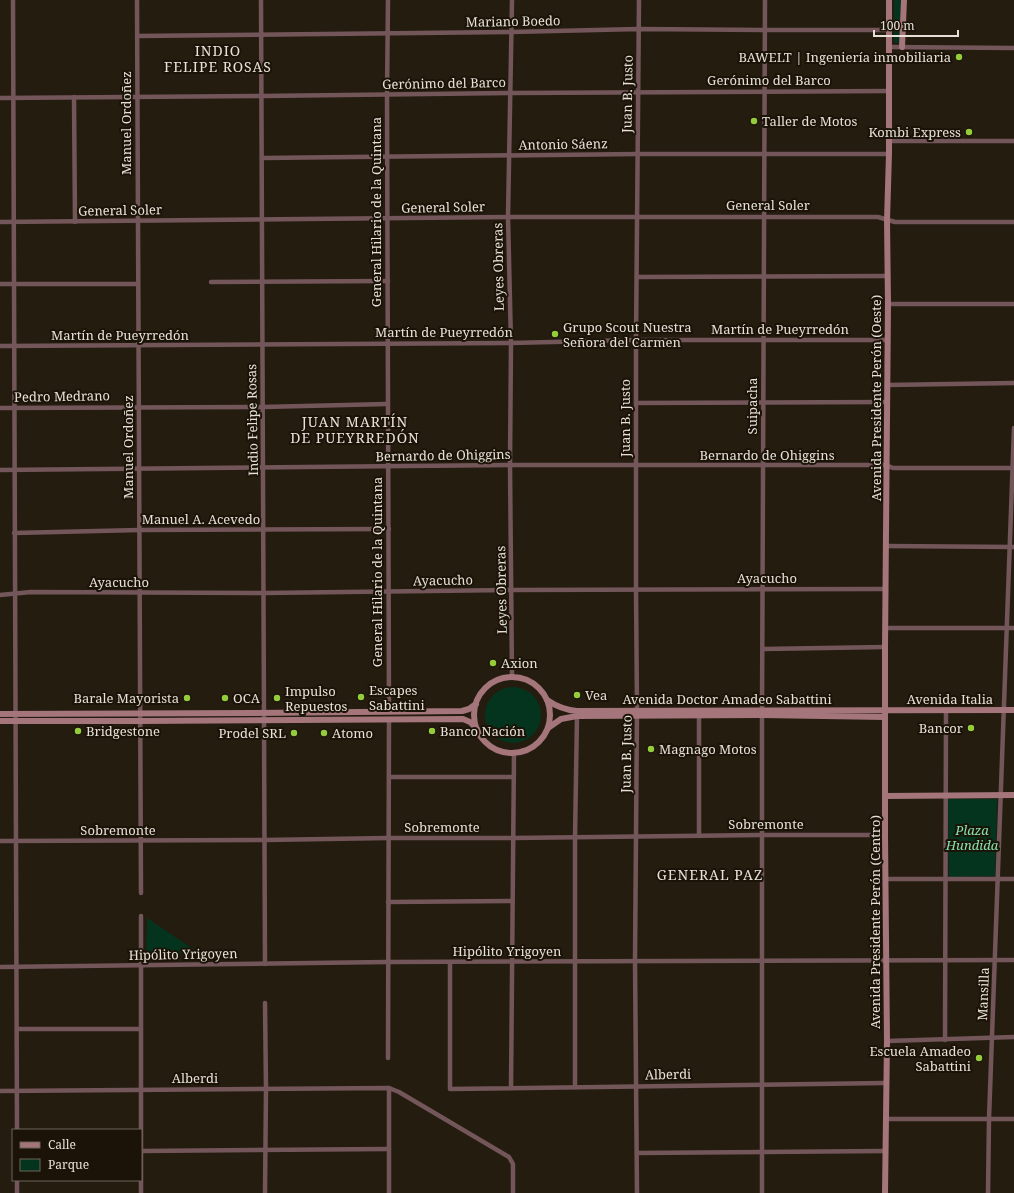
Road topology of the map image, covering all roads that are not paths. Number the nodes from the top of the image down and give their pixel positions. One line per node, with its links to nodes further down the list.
1 (13, 0): 26 (street)
2 (137, 0): 16 (street, Manuel Ordoñez)
3 (261, 0): 15 (street, Indio Felipe Rosas)
4 (388, 0): 14 (street, General Hilario de la Quintana)
5 (512, 0): 13 (street, Leyes Obreras)
6 (639, 0): 10 (street, Juan B. Justo)
7 (765, 0): 11 (street, Suipacha)
8 (890, 0): 12 (main road, Avenida Presidente Perón (Oeste))
9 (904, 0): 18 (main road)
10 (639, 29): 11 (street, Mariano Boedo); 13 (street, Mariano Boedo); 22 (street, Juan B. Justo)
11 (764, 30): 12 (street, Mariano Boedo); 23 (street, Suipacha)
12 (890, 30): 17 (main road, Avenida Presidente Perón (Oeste))
13 (511, 32): 14 (street, Mariano Boedo); 21 (street, Leyes Obreras)
14 (388, 33): 15 (street, Mariano Boedo); 24 (street, General Hilario de la Quintana)
15 (261, 35): 16 (street, Mariano Boedo); 25 (street, Indio Felipe Rosas)
16 (137, 36): 28 (street, Manuel Ordoñez)
17 (890, 47): 18 (street); 20 (main road, Avenida Presidente Perón (Oeste))
18 (902, 47): 19 (street)
19 (1014, 48)
20 (889, 91): 23 (street, Gerónimo del Barco); 30 (main road, Avenida Presidente Perón (Oeste))
21 (511, 92): 22 (street, Gerónimo del Barco); 24 (street, Gerónimo del Barco); 35 (street, Leyes Obreras)
22 (638, 92): 23 (street, Gerónimo del Barco); 32 (street, Juan B. Justo)
23 (763, 92): 33 (street, Suipacha)
24 (387, 94): 25 (street, Gerónimo del Barco); 36 (street, General Hilario de la Quintana)
25 (262, 96): 28 (street, Gerónimo del Barco); 37 (street, Indio Felipe Rosas)
26 (13, 97): 27 (street, Gerónimo del Barco); 29 (street, Gerónimo del Barco); 46 (street)
27 (74, 97): 28 (street, Gerónimo del Barco); 47 (street)
28 (137, 97): 44 (street, Manuel Ordoñez)
29 (0, 98)
30 (889, 141): 31 (street); 34 (main road, Avenida Presidente Perón (Oeste))
31 (1014, 141)
32 (638, 154): 33 (street, Antonio Sáenz); 35 (street, Antonio Sáenz); 38 (street, Juan B. Justo)
33 (763, 154): 34 (street, Antonio Sáenz); 39 (street, Suipacha)
34 (889, 154): 43 (main road, Avenida Presidente Perón (Oeste))
35 (509, 156): 36 (street, Antonio Sáenz); 40 (street, Leyes Obreras)
36 (387, 157): 37 (street, Antonio Sáenz); 41 (street, General Hilario de la Quintana)
37 (262, 158): 42 (street, Indio Felipe Rosas)
38 (637, 216): 39 (street, General Soler); 40 (street, General Soler); 50 (street, Juan B. Justo)
39 (763, 216): 43 (street, General Soler); 51 (street, Suipacha)
40 (508, 217): 41 (street, General Soler); 64 (street, Leyes Obreras)
41 (387, 219): 42 (street, General Soler); 52 (street, General Hilario de la Quintana)
42 (263, 220): 44 (street, General Soler); 54 (street, Indio Felipe Rosas)
43 (887, 220): 48 (street, General Soler); 49 (main road, Avenida Presidente Perón (Oeste))
44 (138, 221): 47 (street, General Soler); 57 (street, Manuel Ordoñez)
45 (0, 222): 46 (street, General Soler)
46 (13, 222): 47 (street, General Soler); 56 (street)
47 (75, 222)
48 (1014, 222)
49 (888, 276): 51 (street); 58 (main road, Avenida Presidente Perón (Oeste))
50 (637, 277): 51 (street); 60 (street, Juan B. Justo)
51 (763, 277): 61 (street, Suipacha)
52 (388, 281): 54 (street); 63 (street, General Hilario de la Quintana)
53 (211, 282): 54 (street)
54 (262, 282): 65 (street, Indio Felipe Rosas)
55 (0, 284): 56 (street)
56 (14, 284): 57 (street); 67 (street)
57 (138, 284): 68 (street, Manuel Ordoñez)
58 (888, 304): 59 (street); 62 (main road, Avenida Presidente Perón (Oeste))
59 (1014, 304)
60 (636, 340): 61 (street, Martín de Pueyrredón); 64 (street, Martín de Pueyrredón); 71 (street, Juan B. Justo)
61 (764, 340): 62 (street, Martín de Pueyrredón); 73 (street, Suipacha)
62 (887, 340): 70 (main road, Avenida Presidente Perón (Oeste))
63 (387, 343): 64 (street, Martín de Pueyrredón); 65 (street, Martín de Pueyrredón); 74 (street, General Hilario de la Quintana)
64 (511, 343): 80 (street, Leyes Obreras)
65 (262, 345): 68 (street, Martín de Pueyrredón); 76 (street, Indio Felipe Rosas)
66 (0, 346): 67 (street, Martín de Pueyrredón)
67 (13, 346): 68 (street, Martín de Pueyrredón); 78 (street)
68 (138, 346): 75 (street, Manuel Ordoñez)
69 (1014, 383): 70 (street)
70 (887, 385): 72 (main road, Avenida Presidente Perón (Oeste))
71 (636, 402): 73 (street); 83 (street, Juan B. Justo)
72 (887, 402): 73 (street); 82 (main road, Avenida Presidente Perón (Oeste))
73 (763, 403): 81 (street, Suipacha)
74 (387, 404): 76 (street, Pedro Medrano); 84 (street, General Hilario de la Quintana)
75 (138, 406): 76 (street, Pedro Medrano); 78 (street, Pedro Medrano); 85 (street, Manuel Ordoñez)
76 (263, 407): 86 (street, Indio Felipe Rosas)
77 (0, 408): 78 (street, Pedro Medrano)
78 (14, 408): 89 (street)
79 (1014, 428): 87 (street, Mansilla)
80 (510, 465): 83 (street, Bernardo de Ohiggins); 84 (street, Bernardo de Ohiggins); 98 (street, Leyes Obreras)
81 (763, 465): 82 (street, Bernardo de Ohiggins); 83 (street, Bernardo de Ohiggins); 96 (street, Suipacha)
82 (886, 465): 87 (street, Bernardo de Ohiggins); 94 (main road, Avenida Presidente Perón (Oeste))
83 (636, 466): 99 (street, Juan B. Justo)
84 (388, 467): 86 (street, Bernardo de Ohiggins); 90 (street, General Hilario de la Quintana)
85 (139, 468): 86 (street, Bernardo de Ohiggins); 89 (street, Bernardo de Ohiggins); 91 (street, Manuel Ordoñez)
86 (263, 468): 92 (street, Indio Felipe Rosas)
87 (1013, 468): 95 (street, Mansilla)
88 (0, 470): 89 (street, Bernardo de Ohiggins)
89 (14, 470): 93 (street)
90 (389, 529): 92 (street, Manuel A. Acevedo); 100 (street, General Hilario de la Quintana)
91 (139, 530): 92 (street, Manuel A. Acevedo); 93 (street, Manuel A. Acevedo); 101 (street, Manuel Ordoñez)
92 (264, 530): 102 (street, Indio Felipe Rosas)
93 (14, 533): 103 (street)
94 (886, 546): 95 (street); 97 (main road, Avenida Presidente Perón (Oeste))
95 (1012, 547): 106 (street, Mansilla)
96 (763, 589): 97 (street, Ayacucho); 99 (street, Ayacucho); 109 (street, Suipacha)
97 (886, 589): 105 (main road, Avenida Presidente Perón (Oeste))
98 (512, 590): 99 (street, Ayacucho); 100 (street, Ayacucho); 110 (street, Leyes Obreras)
99 (636, 590): 117 (street, Juan B. Justo)
100 (388, 592): 102 (street, Ayacucho); 116 (street, General Hilario de la Quintana)
101 (139, 593): 102 (street, Ayacucho); 103 (street, Ayacucho); 121 (street, Manuel Ordoñez)
102 (264, 593): 125 (street, Indio Felipe Rosas)
103 (15, 594): 104 (street, Ayacucho); 124 (street)
104 (0, 595)
105 (885, 628): 106 (street); 108 (main road, Avenida Presidente Perón (Oeste))
106 (1007, 628): 107 (street); 114 (street, Mansilla)
107 (1014, 628)
108 (885, 647): 109 (street); 119 (main road, Avenida Presidente Perón (Oeste))
109 (763, 649): 118 (street, Suipacha)
110 (512, 677): 111 (main road); 112 (main road)
111 (547, 700): 117 (main road, Avenida Doctor Amadeo Sabattini); 129 (main road)
112 (476, 704): 116 (main road); 130 (main road)
113 (946, 710): 114 (main road, Avenida Italia); 119 (main road, Avenida Italia); 137 (street)
114 (1004, 710): 115 (main road, Avenida Italia); 134 (street, Mansilla)
115 (1014, 710)
116 (389, 712): 125 (main road)
117 (637, 713): 118 (main road, Avenida Doctor Amadeo Sabattini); 122 (main road, Avenida Doctor Amadeo Sabattini); 123 (main road, Avenida Doctor Amadeo Sabattini); 140 (street, Juan B. Justo)
118 (762, 713): 119 (main road, Avenida Doctor Amadeo Sabattini); 122 (main road, Avenida Doctor Amadeo Sabattini); 138 (street, Suipacha)
119 (885, 713): 136 (main road, Avenida Presidente Perón (Oeste))
120 (0, 714): 124 (main road)
121 (140, 714): 124 (main road); 125 (main road); 128 (street, Manuel Ordoñez)
122 (699, 715): 141 (street)
123 (577, 716): 129 (main road, Avenida Doctor Amadeo Sabattini); 144 (street)
124 (17, 717): 127 (main road); 128 (main road); 147 (street)
125 (265, 717): 126 (main road); 128 (main road); 145 (street, Indio Felipe Rosas)
126 (389, 719): 130 (main road); 132 (street)
127 (0, 721)
128 (140, 722): 148 (street, Manuel Ordoñez)
129 (548, 728): 131 (main road)
130 (477, 729): 131 (main road)
131 (514, 753): 133 (street)
132 (389, 777): 133 (street); 142 (street)
133 (513, 777): 143 (street)
134 (1001, 795): 135 (main road); 137 (main road); 151 (street, Mansilla)
135 (1014, 795)
136 (885, 796): 137 (main road); 139 (main road, Avenida Presidente Perón (Centro))
137 (945, 796): 150 (street)
138 (761, 835): 139 (street, Sobremonte); 141 (street, Sobremonte); 157 (street, Suipacha)
139 (885, 835): 149 (main road, Avenida Presidente Perón (Centro))
140 (636, 836): 141 (street, Sobremonte); 144 (street, Sobremonte); 161 (street, Juan B. Justo)
141 (699, 836)
142 (388, 838): 143 (street, Sobremonte); 145 (street, Sobremonte); 155 (street)
143 (514, 838): 144 (street, Sobremonte); 154 (street)
144 (575, 838): 164 (street)
145 (266, 840): 148 (street, Sobremonte); 167 (street, Indio Felipe Rosas)
146 (0, 841): 147 (street, Sobremonte)
147 (17, 841): 148 (street, Sobremonte); 170 (street)
148 (141, 841): 153 (street, Manuel Ordoñez)
149 (885, 879): 150 (street); 162 (main road, Avenida Presidente Perón (Centro))
150 (946, 879): 151 (street); 158 (street)
151 (998, 879): 152 (street); 159 (street, Mansilla)
152 (1014, 879)
153 (141, 893)
154 (512, 901): 155 (street); 166 (street)
155 (388, 902): 163 (street)
156 (141, 916): 168 (street)
157 (761, 960): 161 (street, Hipólito Yrigoyen); 162 (street, Hipólito Yrigoyen); 180 (street, Suipacha)
158 (945, 960): 159 (street, Hipólito Yrigoyen); 162 (street, Hipólito Yrigoyen); 176 (street)
159 (995, 960): 160 (street, Hipólito Yrigoyen); 175 (street, Mansilla)
160 (1014, 960)
161 (635, 961): 164 (street, Hipólito Yrigoyen); 181 (street, Juan B. Justo)
162 (886, 961): 177 (main road, Avenida Presidente Perón (Centro))
163 (388, 962): 165 (street, Hipólito Yrigoyen); 167 (street, Hipólito Yrigoyen); 178 (street)
164 (575, 962): 166 (street, Hipólito Yrigoyen); 182 (street)
165 (450, 963): 166 (street, Hipólito Yrigoyen); 184 (street, Alberdi)
166 (512, 963): 184 (street)
167 (265, 964): 168 (street, Hipólito Yrigoyen)
168 (142, 966): 170 (street, Hipólito Yrigoyen); 173 (street)
169 (0, 967): 170 (street, Hipólito Yrigoyen)
170 (18, 967): 172 (street)
171 (265, 1003): 186 (street)
172 (18, 1029): 173 (street); 188 (street)
173 (141, 1029): 185 (street)
174 (1014, 1037): 175 (street)
175 (992, 1038): 176 (street); 190 (street, Mansilla)
176 (945, 1040): 177 (street)
177 (886, 1041): 179 (main road, Avenida Presidente Perón (Centro))
178 (388, 1058)
179 (885, 1083): 180 (street, Alberdi); 189 (main road, Avenida Presidente Perón (Centro))
180 (761, 1084): 181 (street, Alberdi); 198 (street, Suipacha)
181 (637, 1086): 182 (street, Alberdi); 199 (street, Juan B. Justo)
182 (575, 1087): 184 (street, Alberdi)
183 (389, 1088): 186 (street, Alberdi); 194 (street); 206 (street)
184 (511, 1088)
185 (141, 1089): 186 (street, Alberdi); 188 (street, Alberdi); 193 (street)
186 (266, 1089): 196 (street)
187 (0, 1091): 188 (street, Alberdi)
188 (18, 1091): 192 (street)
189 (886, 1119): 190 (street); 197 (main road, Avenida Presidente Perón (Centro))
190 (989, 1119): 191 (street); 210 (street, Mansilla)
191 (1014, 1119)
192 (17, 1129)
193 (141, 1129)
194 (389, 1149): 196 (street); 205 (street)
195 (142, 1151): 196 (street)
196 (266, 1151): 204 (street)
197 (885, 1151): 198 (street); 209 (main road, Avenida Presidente Perón (Centro))
198 (762, 1152): 199 (street); 208 (street, Suipacha)
199 (637, 1153): 207 (street, Juan B. Justo)
200 (17, 1181): 202 (street)
201 (141, 1181): 203 (street)
202 (17, 1193)
203 (141, 1193)
204 (265, 1193)
205 (390, 1193)
206 (513, 1193)
207 (637, 1193)
208 (762, 1193)
209 (885, 1193)
210 (988, 1193)

